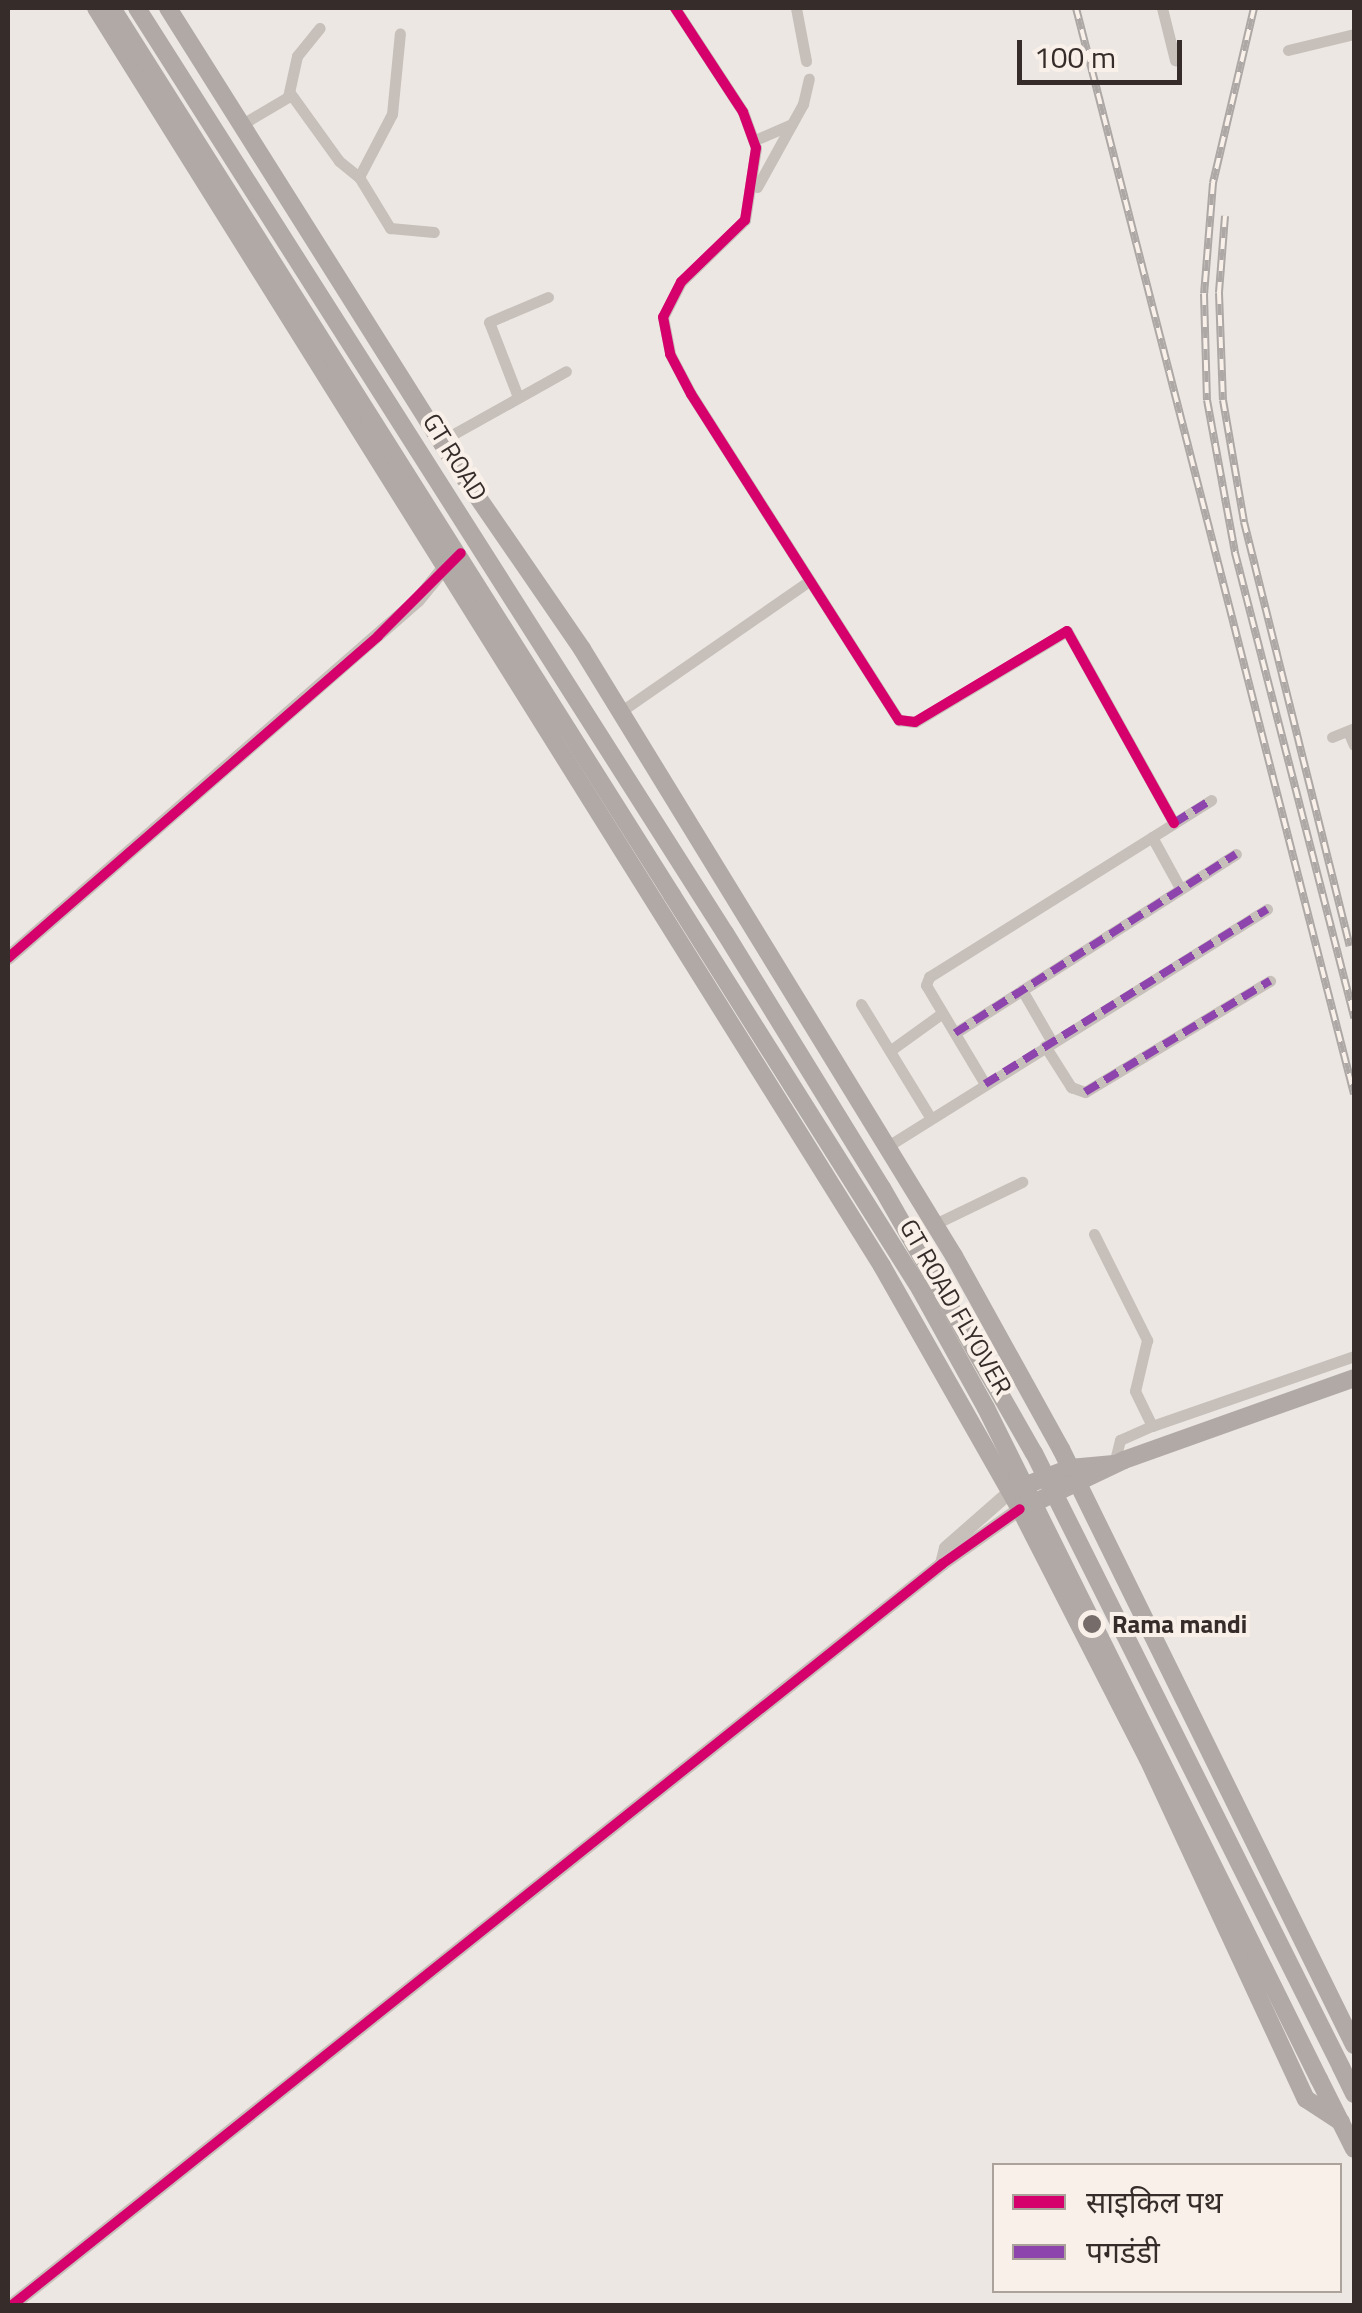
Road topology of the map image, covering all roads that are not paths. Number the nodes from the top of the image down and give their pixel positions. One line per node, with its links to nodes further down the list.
1 (96, 8): 15 (highway)
2 (112, 8): 17 (highway)
3 (137, 8): 21 (highway)
4 (168, 8): 19 (highway)
5 (675, 8): 20 (street)
6 (796, 8): 13 (street)
7 (1162, 8): 12 (street)
8 (320, 28): 16 (street)
9 (400, 33): 22 (street)
10 (1354, 34): 11 (street)
11 (1288, 50)
12 (1176, 60)
13 (806, 61)
14 (809, 79): 18 (street)
15 (140, 83): 17 (highway); 29 (highway)
16 (290, 93): 19 (street); 22 (street)
17 (178, 108): 29 (highway, GT ROAD)
18 (792, 124): 20 (street); 23 (street)
19 (240, 126): 21 (highway); 28 (highway)
20 (755, 140): 23 (street)
21 (235, 154): 35 (highway, GT ROAD)
22 (359, 176): 24 (street)
23 (754, 192): 30 (street)
24 (434, 232)
25 (548, 297): 27 (street)
26 (566, 371): 27 (street)
27 (518, 397): 28 (street)
28 (441, 441): 31 (highway)
29 (454, 558): 43 (street); 61 (highway); 71 (highway, GT ROAD FLYOVER, bridge)
30 (809, 581): 31 (street); 37 (street)
31 (620, 712): 38 (highway)
32 (1351, 730): 33 (street); 34 (street)
33 (1332, 737)
34 (1354, 745)
35 (634, 786): 38 (highway); 70 (highway, GT ROAD FLYOVER, bridge)
36 (1210, 800): 37 (street)
37 (1174, 823): 39 (street)
38 (696, 833): 53 (highway)
39 (1152, 837): 41 (street); 47 (street)
40 (1236, 854): 41 (street)
41 (1180, 888): 45 (street)
42 (1267, 909): 49 (street)
43 (8, 958)
44 (1270, 981): 49 (street)
45 (1022, 990): 48 (street); 49 (street)
46 (861, 1004): 50 (street)
47 (942, 1014): 48 (street); 50 (street)
48 (955, 1033): 51 (street)
49 (1048, 1044): 51 (street)
50 (891, 1050): 52 (street)
51 (984, 1084): 52 (street)
52 (930, 1118): 53 (street)
53 (888, 1146): 55 (highway)
54 (1022, 1182): 55 (street)
55 (936, 1224): 59 (highway)
56 (1094, 1234): 60 (street)
57 (1354, 1356): 60 (street)
58 (1354, 1378): 62 (highway)
59 (1040, 1411): 61 (highway); 63 (highway)
60 (1152, 1426): 62 (street)
61 (983, 1444): 64 (highway)
62 (1114, 1466): 63 (highway); 66 (highway)
63 (1074, 1477): 64 (highway); 65 (highway); 66 (highway)
64 (1011, 1491): 65 (highway); 67 (street)
65 (1020, 1509): 67 (street); 68 (highway)
66 (1101, 1530): 68 (highway); 69 (highway)
67 (942, 1564): 73 (street)
68 (1052, 1573): 71 (highway)
69 (1354, 2045)
70 (1354, 2094)
71 (1341, 2122): 72 (highway, GT ROAD FLYOVER)
72 (1354, 2149)
73 (11, 2306)

